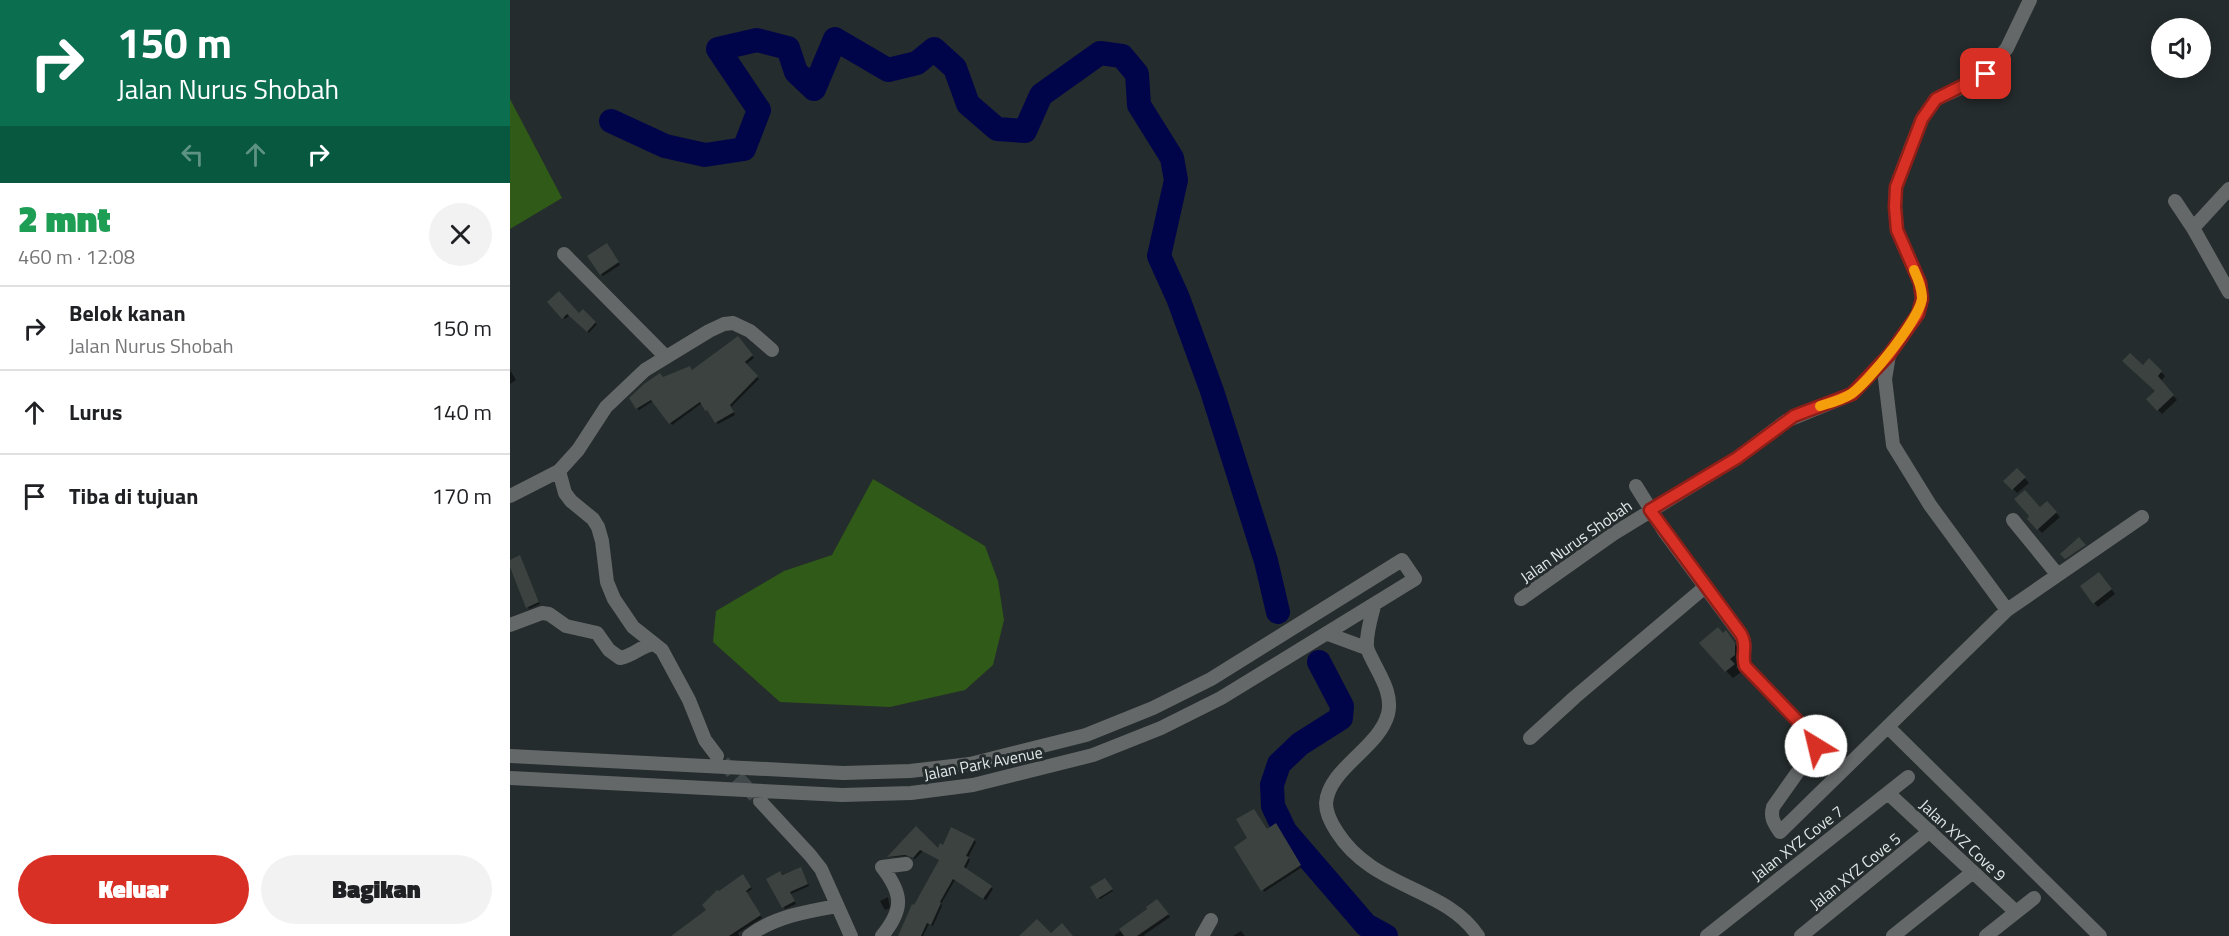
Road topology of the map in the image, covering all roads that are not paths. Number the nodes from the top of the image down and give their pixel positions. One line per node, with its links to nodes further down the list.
1 (2030, 0): 8 (street, Jalan Nurus Shobah)
2 (2229, 189): 4 (street)
3 (2175, 201): 4 (street)
4 (2193, 228): 6 (street)
5 (564, 254): 9 (street)
6 (2229, 292)
7 (772, 350): 9 (street)
8 (1889, 355): 13 (street, Jalan Nurus Shobah); 20 (street)
9 (666, 357): 10 (street)
10 (559, 471): 12 (street); 23 (street)
11 (1636, 486): 13 (street)
12 (510, 496)
13 (1650, 510): 17 (street); 18 (street, Jalan Nurus Shobah)
14 (2142, 517): 16 (street)
15 (2013, 520): 16 (street)
16 (2057, 574): 20 (street)
17 (1705, 587): 25 (street); 26 (street)
18 (1521, 599)
19 (1374, 606): 22 (street, Jalan Park Avenue); 24 (street); 27 (street, Jalan Park Avenue)
20 (2007, 610): 25 (street)
21 (510, 625): 23 (street)
22 (1328, 634): 24 (street); 30 (street, Jalan Park Avenue)
23 (653, 644): 29 (street)
24 (1366, 648): 46 (street)
25 (1888, 727): 51 (street)
26 (1530, 738)
27 (1024, 752): 28 (street, Jalan Park Avenue); 30 (street)
28 (510, 756)
29 (717, 756)
30 (1030, 773): 32 (street, Jalan Park Avenue)
31 (1908, 777): 33 (street, Jalan XYZ Cove 7)
32 (510, 778)
33 (1888, 793): 35 (street, Jalan XYZ Cove 9); 47 (street, Jalan XYZ Cove 7)
34 (760, 801): 39 (street)
35 (1930, 831): 37 (street, Jalan XYZ Cove 9); 48 (street, Jalan XYZ Cove 5)
36 (906, 864): 44 (street)
37 (1973, 872): 40 (street, Jalan XYZ Cove 9); 49 (street)
38 (2034, 898): 40 (street)
39 (837, 906): 42 (street); 43 (street)
40 (2016, 912): 50 (street)
41 (1211, 920): 45 (street)
42 (749, 936)
43 (851, 936)
44 (882, 936)
45 (1202, 936)
46 (1478, 936)
47 (1707, 936)
48 (1801, 936)
49 (1893, 936)
50 (1986, 936)
51 (2100, 936)

